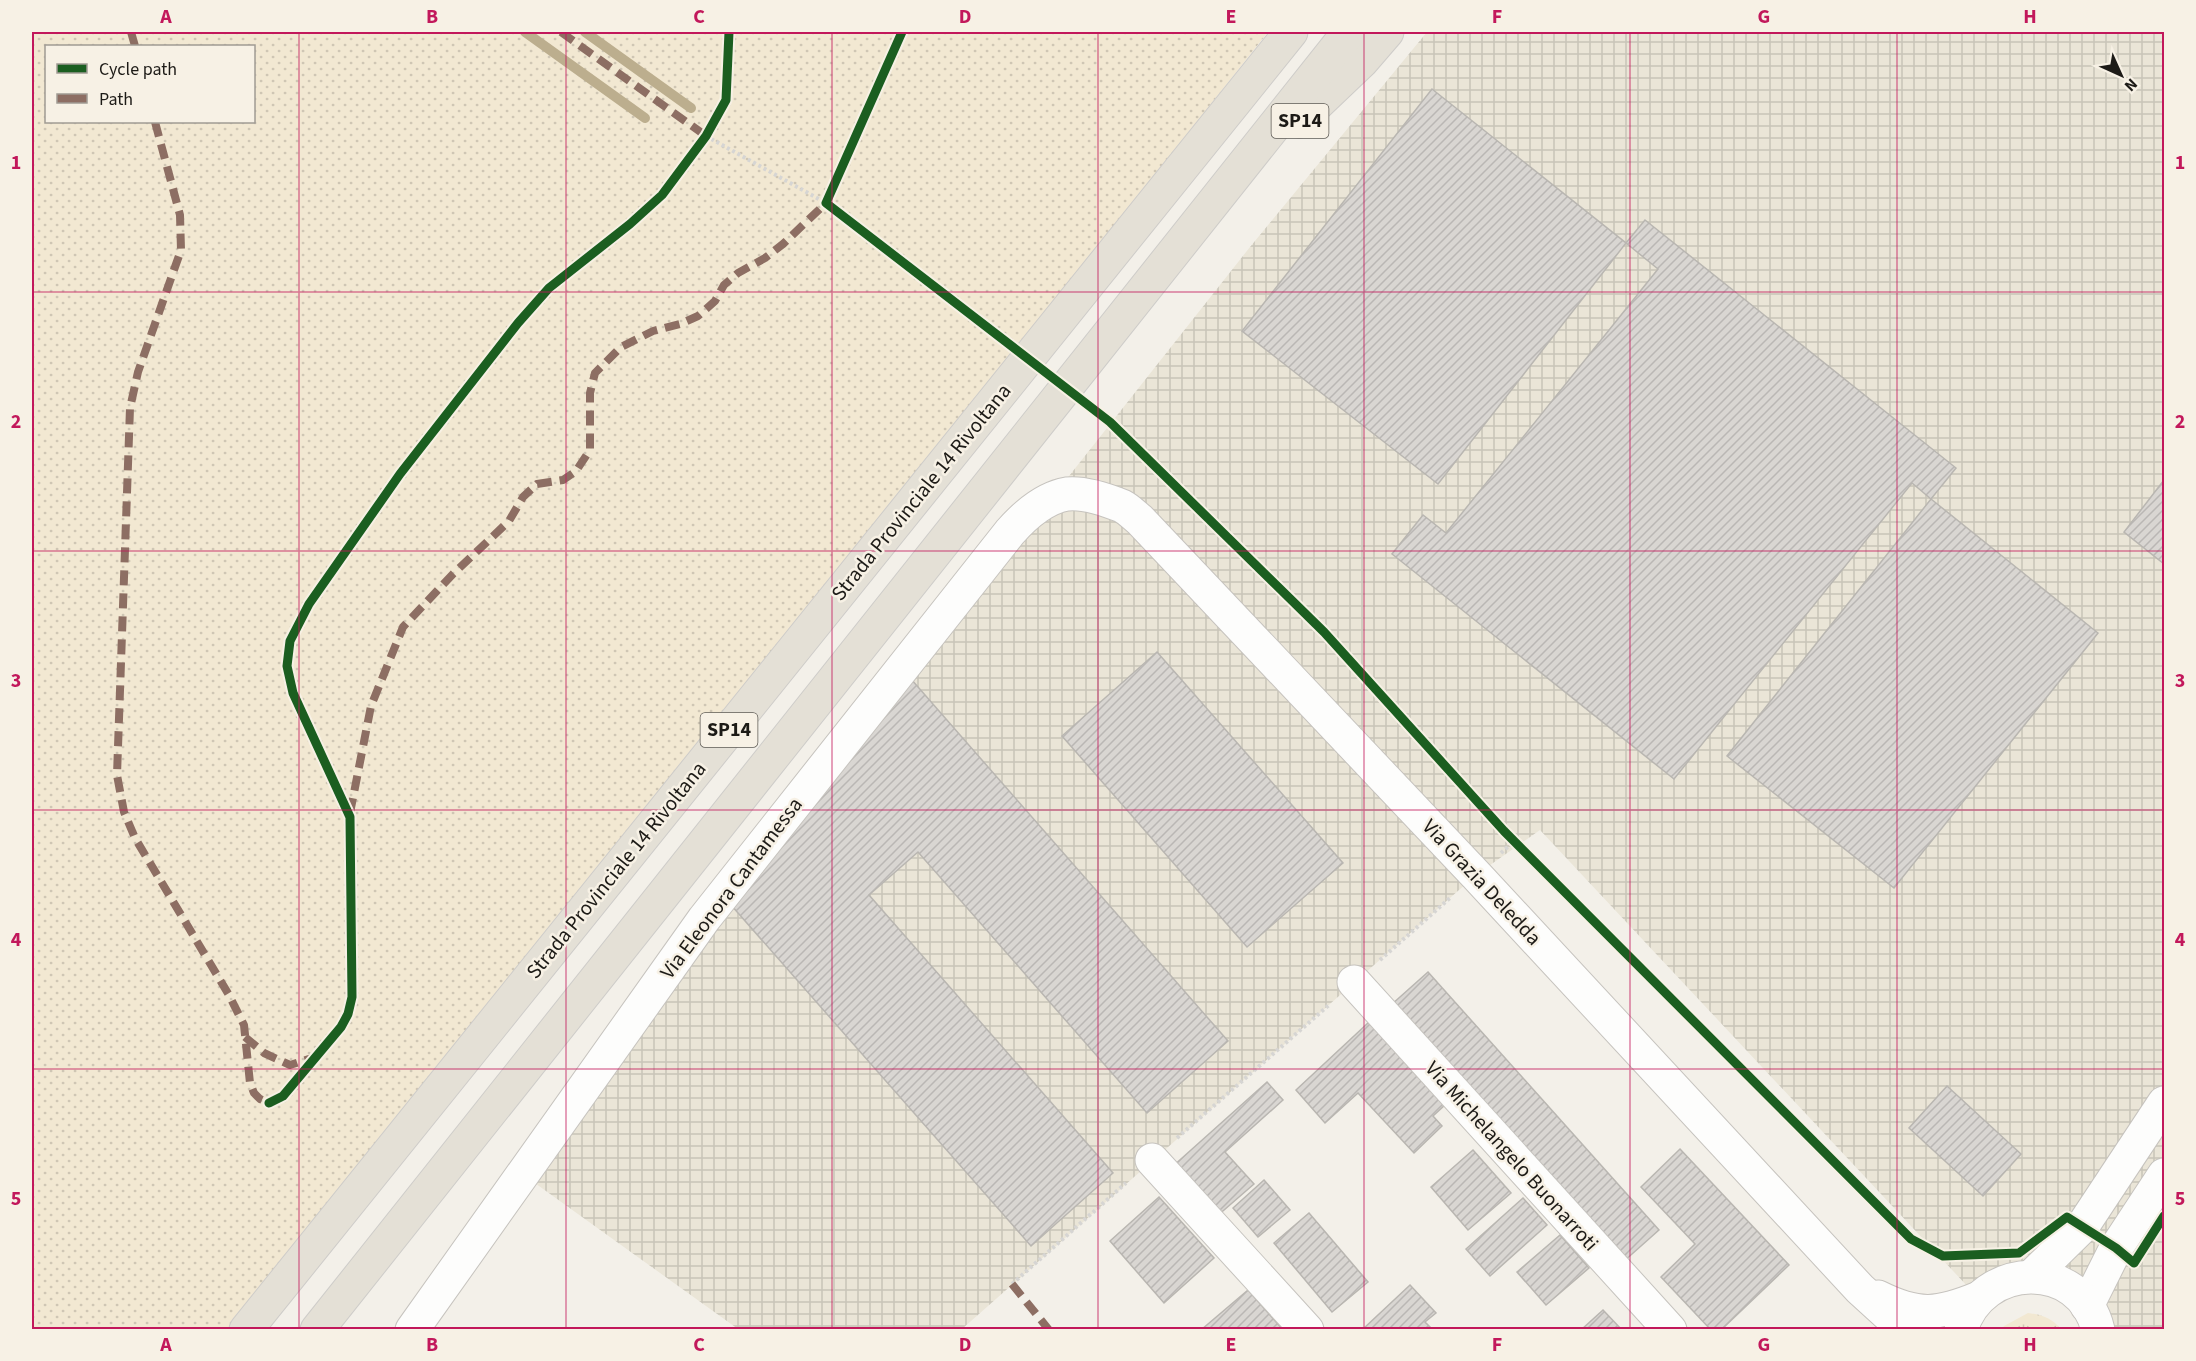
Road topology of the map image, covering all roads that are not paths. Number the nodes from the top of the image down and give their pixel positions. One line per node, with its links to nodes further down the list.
1 (1270, 32): 5 (highway, SP14)
2 (1291, 32): 5 (highway, SP14)
3 (1349, 32): 6 (highway, SP14)
4 (1387, 32): 6 (highway, SP14)
5 (1212, 131): 16 (highway, Strada Provinciale 14 Rivoltana / SP14)
6 (1209, 207): 17 (highway, SP14)
7 (1089, 496): 13 (street, Via Grazia Deledda); 18 (street, Via Eleonora Cantamessa)
8 (1355, 982): 20 (street, Via Michelangelo Buonarroti)
9 (2164, 1103): 12 (street)
10 (1162, 1151): 19 (street)
11 (2164, 1175): 15 (street)
12 (2032, 1276): 14 (street, Via Grazia Deledda); 15 (street)
13 (1860, 1288): 14 (street, Via Grazia Deledda); 21 (street, Via Grazia Deledda)
14 (1978, 1298): 22 (street)
15 (2093, 1318)
16 (246, 1329)
17 (317, 1329)
18 (412, 1329)
19 (1307, 1329)
20 (1670, 1329)
21 (1905, 1329)
22 (1961, 1329)

